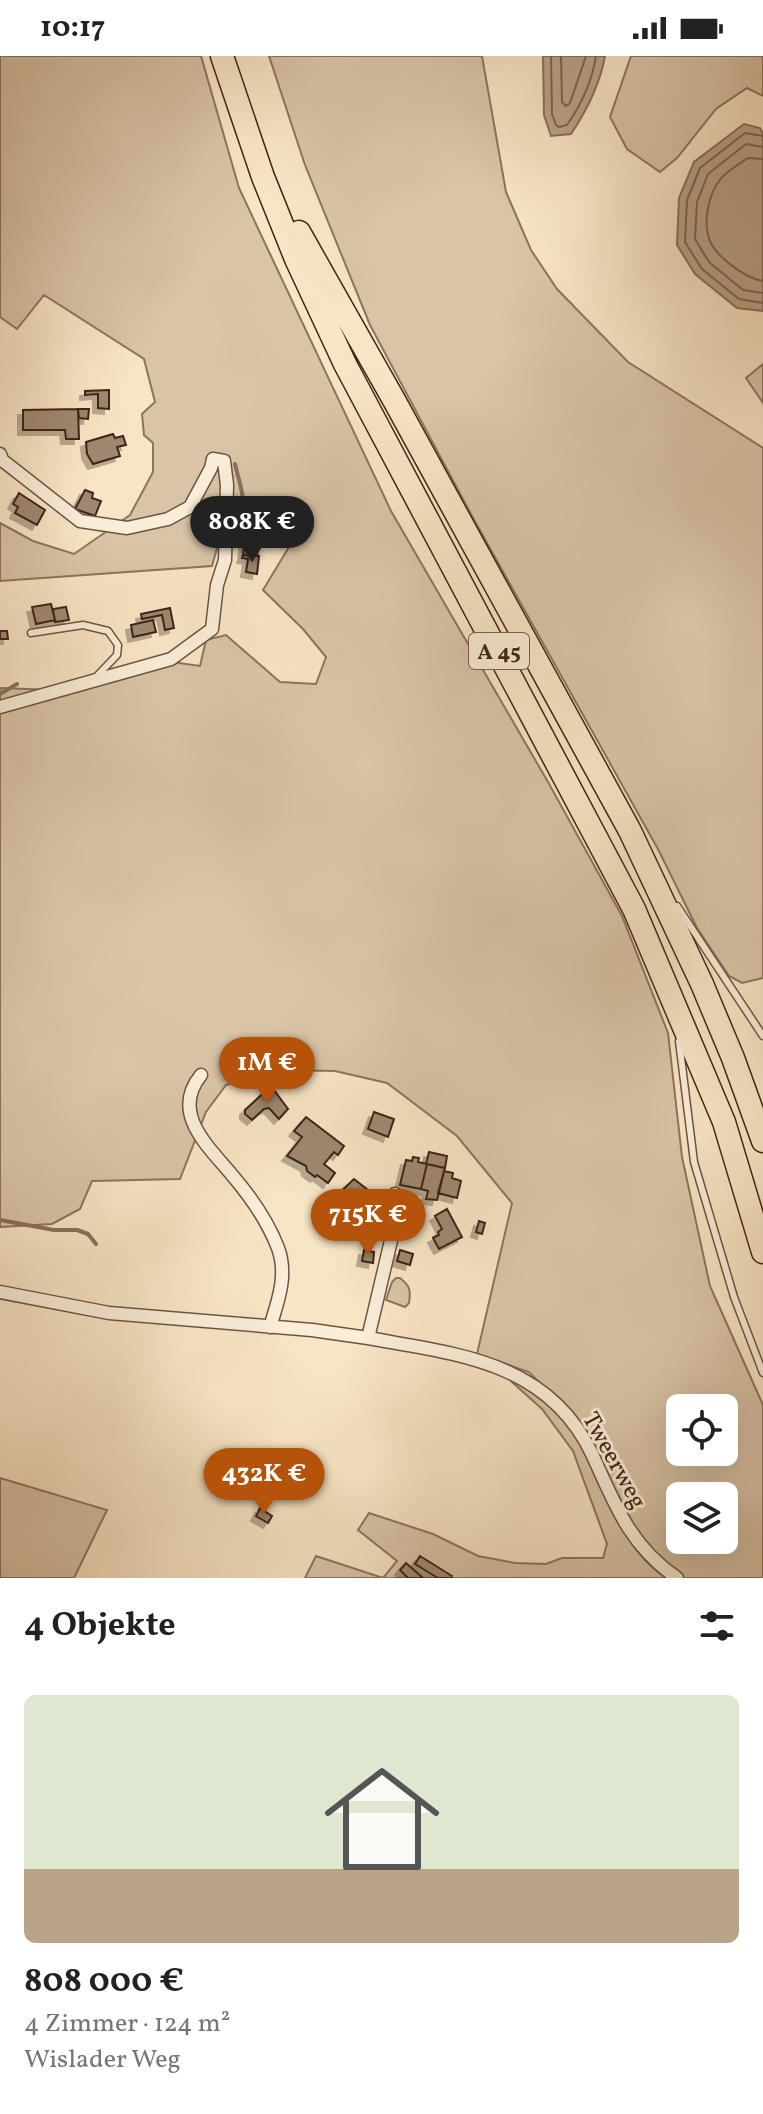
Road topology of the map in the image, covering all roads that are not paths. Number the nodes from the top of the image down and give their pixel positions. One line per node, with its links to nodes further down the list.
1 (222, 56): 8 (highway, A 45)
2 (232, 56): 7 (highway, A 45)
3 (0, 454): 5 (street)
4 (31, 633): 5 (lane)
5 (88, 684): 6 (street)
6 (0, 707)
7 (630, 831): 9 (lane); 11 (highway, A 45)
8 (634, 909): 13 (highway, A 45); 17 (lane)
9 (763, 1036)
10 (201, 1075): 15 (street)
11 (763, 1141)
12 (395, 1194): 16 (street)
13 (763, 1252)
14 (0, 1292): 15 (street, Tweerweg)
15 (270, 1327): 16 (street, Tweerweg)
16 (368, 1338): 18 (street, Tweerweg)
17 (763, 1373)
18 (677, 1578)

